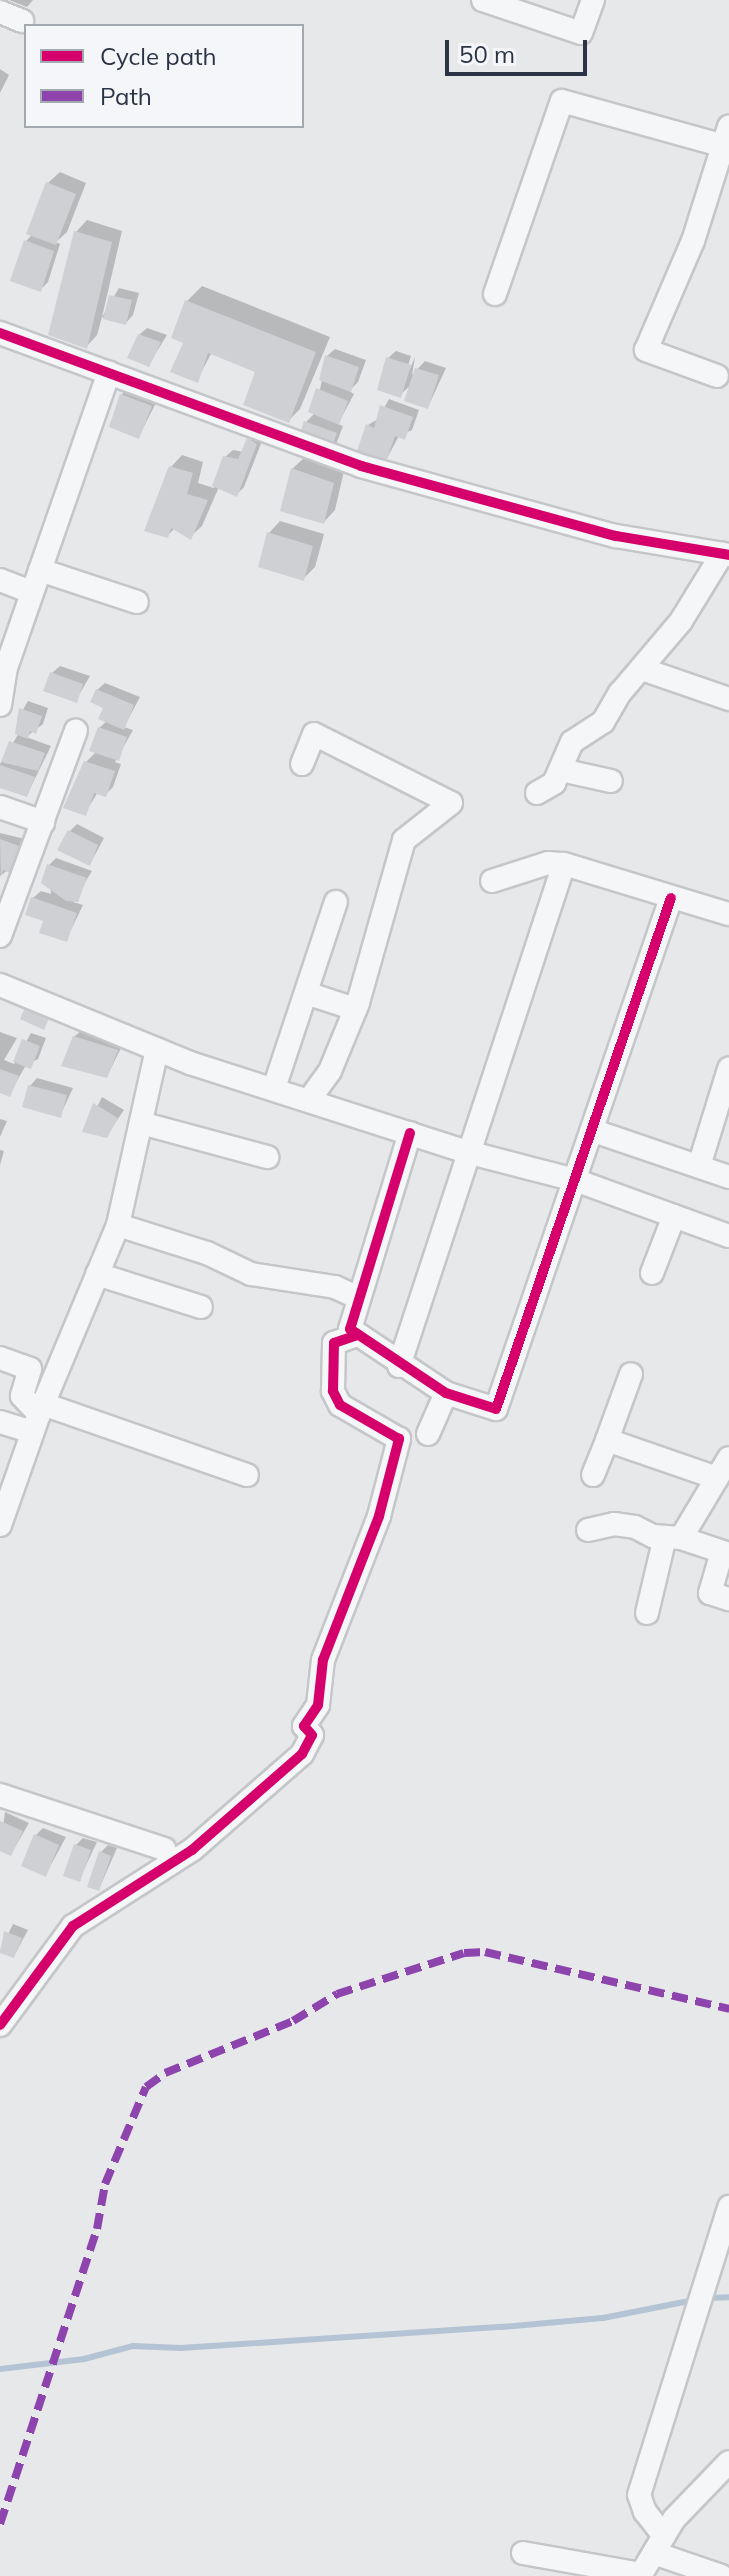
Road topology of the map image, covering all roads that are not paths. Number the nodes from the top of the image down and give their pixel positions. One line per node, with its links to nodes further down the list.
1 (483, 0): 2 (street)
2 (593, 0)
3 (0, 12): 4 (street)
4 (22, 21)
5 (726, 136): 6 (street); 9 (street)
6 (495, 294)
7 (0, 333): 8 (street)
8 (109, 372): 10 (street); 11 (street)
9 (717, 376)
10 (726, 554): 15 (street)
11 (40, 570): 13 (street); 14 (street)
12 (0, 580): 13 (street)
13 (32, 592): 17 (street)
14 (137, 602)
15 (642, 669): 16 (street); 20 (street)
16 (729, 699)
17 (0, 705)
18 (76, 731): 24 (street)
19 (302, 764): 33 (street)
20 (561, 770): 21 (street); 22 (street)
21 (611, 781)
22 (537, 793)
23 (0, 807): 24 (street)
24 (43, 822): 30 (street)
25 (564, 864): 26 (street); 27 (street); 41 (street)
26 (492, 881)
27 (671, 898): 29 (street); 39 (street)
28 (336, 902): 32 (street)
29 (729, 914)
30 (0, 936)
31 (0, 985): 34 (street)
32 (306, 993): 33 (street); 36 (street)
33 (355, 1009): 37 (street)
34 (157, 1049): 36 (street); 38 (street)
35 (729, 1069): 43 (street)
36 (274, 1088): 37 (street)
37 (310, 1099): 40 (street)
38 (141, 1123): 42 (street); 47 (street)
39 (594, 1131): 43 (street); 45 (street)
40 (410, 1133): 41 (street); 51 (street)
41 (467, 1152): 45 (street); 55 (street)
42 (267, 1157)
43 (699, 1166): 44 (street)
44 (729, 1177)
45 (575, 1180): 46 (street); 57 (street)
46 (674, 1216): 48 (street); 49 (street)
47 (118, 1225): 50 (street); 51 (street)
48 (729, 1236)
49 (652, 1273)
50 (97, 1274): 52 (street); 58 (street)
51 (359, 1298): 53 (street)
52 (201, 1307)
53 (357, 1335): 55 (street); 74 (street)
54 (0, 1358): 58 (street)
55 (399, 1366): 57 (street)
56 (631, 1374): 61 (street)
57 (446, 1393): 60 (street)
58 (38, 1417): 59 (street); 63 (street); 66 (street)
59 (0, 1422)
60 (428, 1434)
61 (607, 1440): 64 (street); 65 (street)
62 (729, 1458): 65 (street)
63 (247, 1475)
64 (593, 1475)
65 (717, 1478): 68 (street)
66 (0, 1525)
67 (588, 1530): 68 (street)
68 (673, 1538): 69 (street); 71 (street)
69 (726, 1553): 70 (street)
70 (729, 1599)
71 (647, 1613)
72 (0, 1795): 73 (street)
73 (164, 1849)
74 (0, 2025)
75 (729, 2207): 76 (street)
76 (721, 2262): 78 (street)
77 (729, 2462): 78 (street)
78 (659, 2545): 80 (street); 81 (street)
79 (523, 2553): 80 (street)
80 (641, 2575)
81 (721, 2576)

